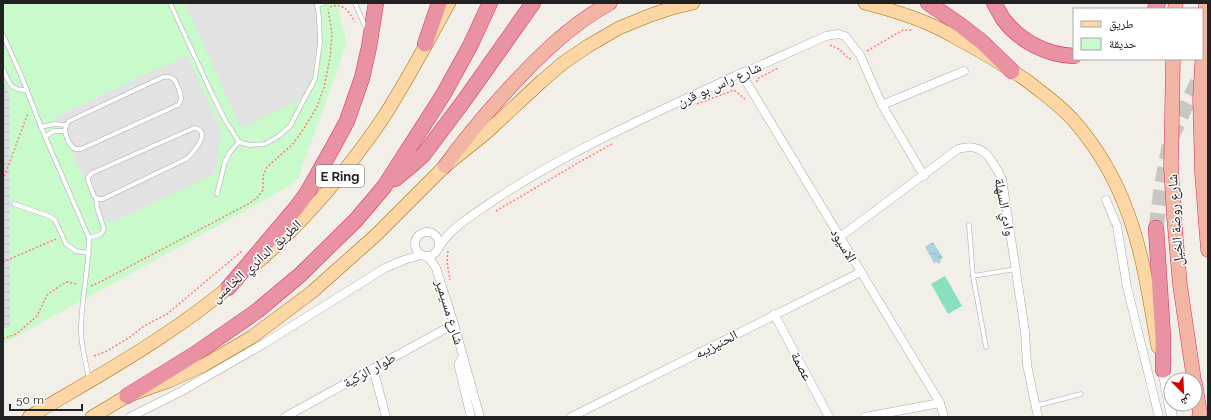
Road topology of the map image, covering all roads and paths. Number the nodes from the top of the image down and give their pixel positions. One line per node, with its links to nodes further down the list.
1 (170, 3): 43 (lane)
2 (324, 3): 16 (lane)
3 (328, 3): 17 (path)
4 (354, 3): 20 (lane)
5 (376, 3): 20 (highway)
6 (439, 3): 22 (highway)
7 (449, 3): 22 (main road, الطريق الدائري الخامس)
8 (490, 3): 48 (highway)
9 (533, 3): 48 (highway)
10 (610, 3): 45 (highway)
11 (692, 3): 45 (main road)
12 (865, 3): 32 (main road)
13 (928, 3): 32 (highway)
14 (994, 3): 26 (highway)
15 (1206, 3): 24 (highway)
16 (317, 4): 43 (lane)
17 (328, 7): 18 (path); 72 (path)
18 (356, 23)
19 (918, 32): 25 (path)
20 (372, 34): 73 (highway)
21 (3, 35): 34 (lane)
22 (425, 44): 73 (main road, الطريق الدائري الخامس / E Ring)
23 (829, 44): 25 (path)
24 (1203, 52)
25 (860, 55): 33 (street, شارع راس بو قرن); 37 (street, شارع راس بو قرن)
26 (1073, 56)
27 (1173, 60): 83 (highway, شارع روضة الخيل)
28 (1202, 60): 64 (highway)
29 (782, 65): 35 (path)
30 (3, 69): 34 (lane)
31 (964, 71): 37 (street)
32 (1012, 71): 82 (main road)
33 (741, 73): 35 (street, الاسيود); 55 (street, شارع راس بو قرن)
34 (27, 90): 36 (lane)
35 (755, 95): 38 (path); 60 (street, الاسيود)
36 (32, 104): 40 (lane); 47 (path)
37 (882, 104): 46 (street, شارع راس بو قرن)
38 (695, 105)
39 (66, 125): 40 (lane); 41 (lane); 41 (lane)
40 (41, 127): 42 (lane)
41 (64, 131): 42 (lane)
42 (46, 136): 59 (lane)
43 (239, 142): 49 (lane)
44 (615, 143): 53 (path)
45 (444, 166): 86 (main road)
46 (924, 176): 60 (street, وادي السهلة); 69 (street, وادي السهلة)
47 (3, 180)
48 (384, 187): 86 (highway)
49 (217, 194)
50 (96, 198): 50 (lane); 59 (lane)
51 (1106, 200): 101 (street)
52 (14, 204): 58 (lane)
53 (493, 213)
54 (969, 225): 71 (lane)
55 (457, 226): 57 (street, شارع راس بو قرن); 63 (street, شارع راس بو قرن)
56 (1156, 228): 82 (highway)
57 (432, 233): 63 (street); 66 (street)
58 (62, 236): 65 (lane); 67 (path)
59 (90, 238): 65 (lane)
60 (840, 238): 70 (street, الاسيود)
61 (448, 247): 74 (path)
62 (246, 248): 79 (path)
63 (437, 250): 66 (street); 68 (street, شارع مسيمير)
64 (1208, 250)
65 (90, 253): 72 (lane)
66 (423, 256): 68 (street, شارع مسيمير); 91 (street)
67 (3, 262)
68 (436, 268): 74 (street, شارع مسيمير)
69 (1016, 269): 71 (lane); 88 (street, وادي السهلة)
70 (861, 272): 75 (street, الحنيزيبه); 87 (street, الاسيود)
71 (973, 276): 78 (lane)
72 (86, 286): 77 (path); 84 (lane)
73 (228, 288): 84 (main road, الطريق الدائري الخامس / E Ring)
74 (444, 292): 76 (street, شارع مسيمير)
75 (774, 314): 96 (street, الحنيزيبه); 97 (street, عصمة)
76 (454, 324): 80 (street, شارع مسيمير); 81 (street, طوار الرّكية)
77 (3, 339)
78 (986, 347)
79 (94, 356)
80 (463, 356): 94 (street, شارع مسيمير); 95 (street, شارع مسيمير)
81 (373, 368): 92 (street, طوار الرّكية); 93 (street)
82 (1163, 370): 102 (street)
83 (1193, 372)
84 (90, 381): 89 (main road, الطريق الدائري الخامس / E Ring)
85 (1081, 394): 88 (lane)
86 (127, 396): 90 (main road)
87 (940, 403): 98 (street); 99 (street, الاسيود)
88 (1035, 406): 100 (street, وادي السهلة)
89 (29, 417)
90 (92, 417)
91 (130, 417)
92 (285, 417)
93 (386, 417)
94 (471, 417)
95 (480, 417)
96 (572, 417)
97 (829, 417)
98 (865, 417)
99 (944, 417)
100 (1038, 417)
101 (1159, 417)
102 (1172, 417)

